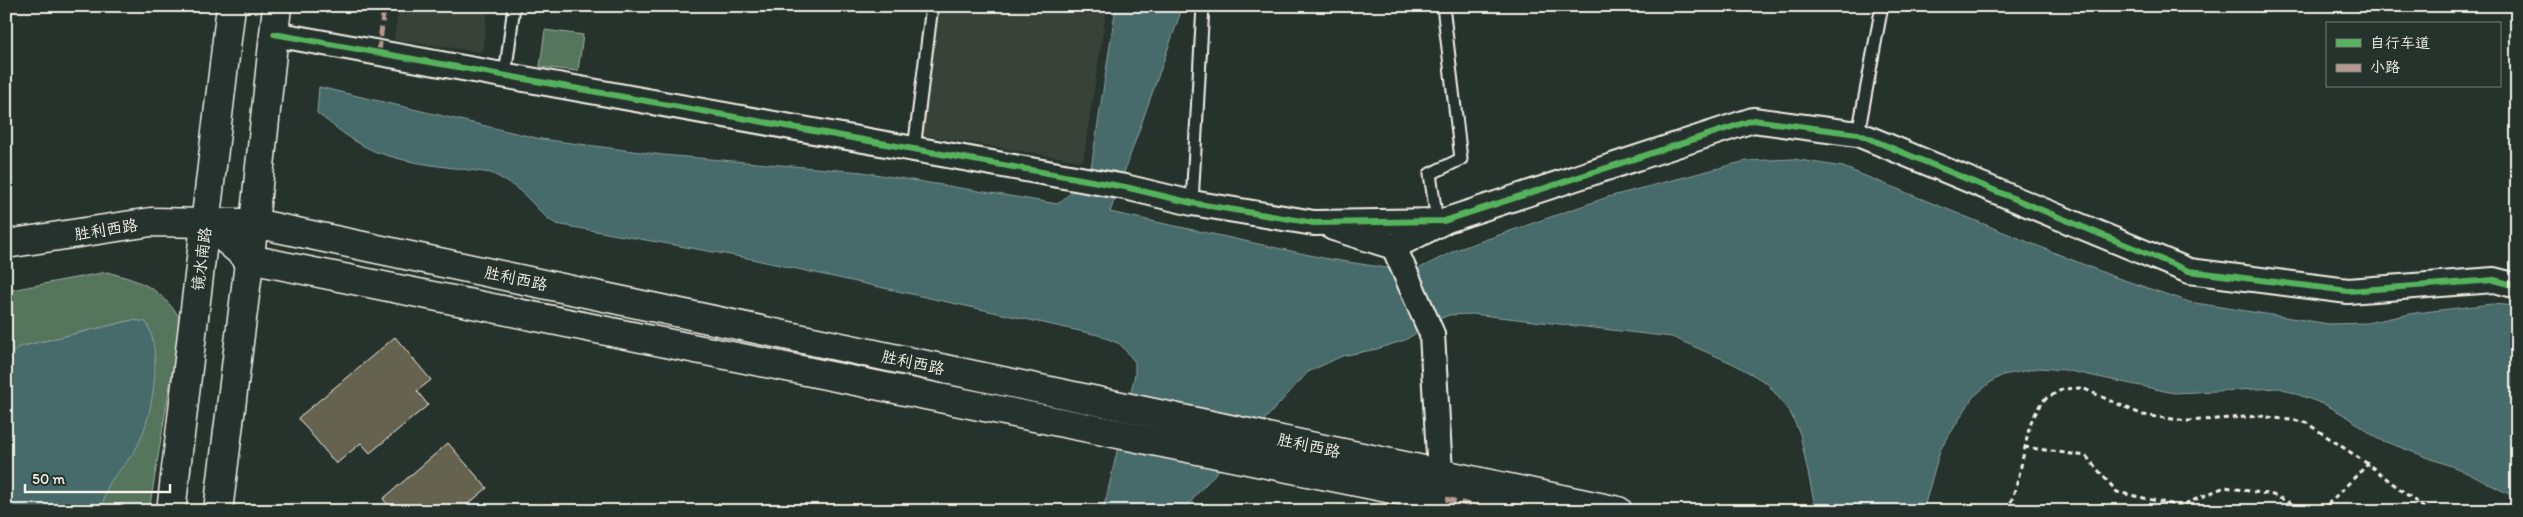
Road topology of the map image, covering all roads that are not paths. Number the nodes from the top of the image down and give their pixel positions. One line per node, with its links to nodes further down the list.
1 (231, 6): 14 (main road, 镜水南路)
2 (277, 6): 8 (main road)
3 (514, 6): 9 (lane)
4 (932, 6): 11 (lane)
5 (1203, 6): 12 (lane)
6 (1443, 6): 13 (lane)
7 (1882, 6): 10 (lane)
8 (274, 34): 9 (street); 15 (main road)
9 (505, 76): 11 (street)
10 (1858, 134): 13 (street); 20 (street)
11 (914, 149): 12 (street)
12 (1192, 203): 16 (street)
13 (1441, 221): 16 (street); 18 (street)
14 (206, 223): 15 (main road, 胜利西路); 17 (main road, 胜利西路); 19 (main road, 胜利西路); 23 (main road, 镜水南路)
15 (254, 223): 19 (main road); 21 (main road, 胜利西路)
16 (1314, 223): 18 (street)
17 (6, 244)
18 (1397, 254): 21 (street)
19 (249, 259): 22 (main road, 胜利西路); 24 (main road)
20 (2517, 286)
21 (1440, 473): 22 (street); 26 (main road, 胜利西路)
22 (1446, 505): 25 (main road, 胜利西路)
23 (171, 511)
24 (218, 511)
25 (1501, 511)
26 (1618, 511)

